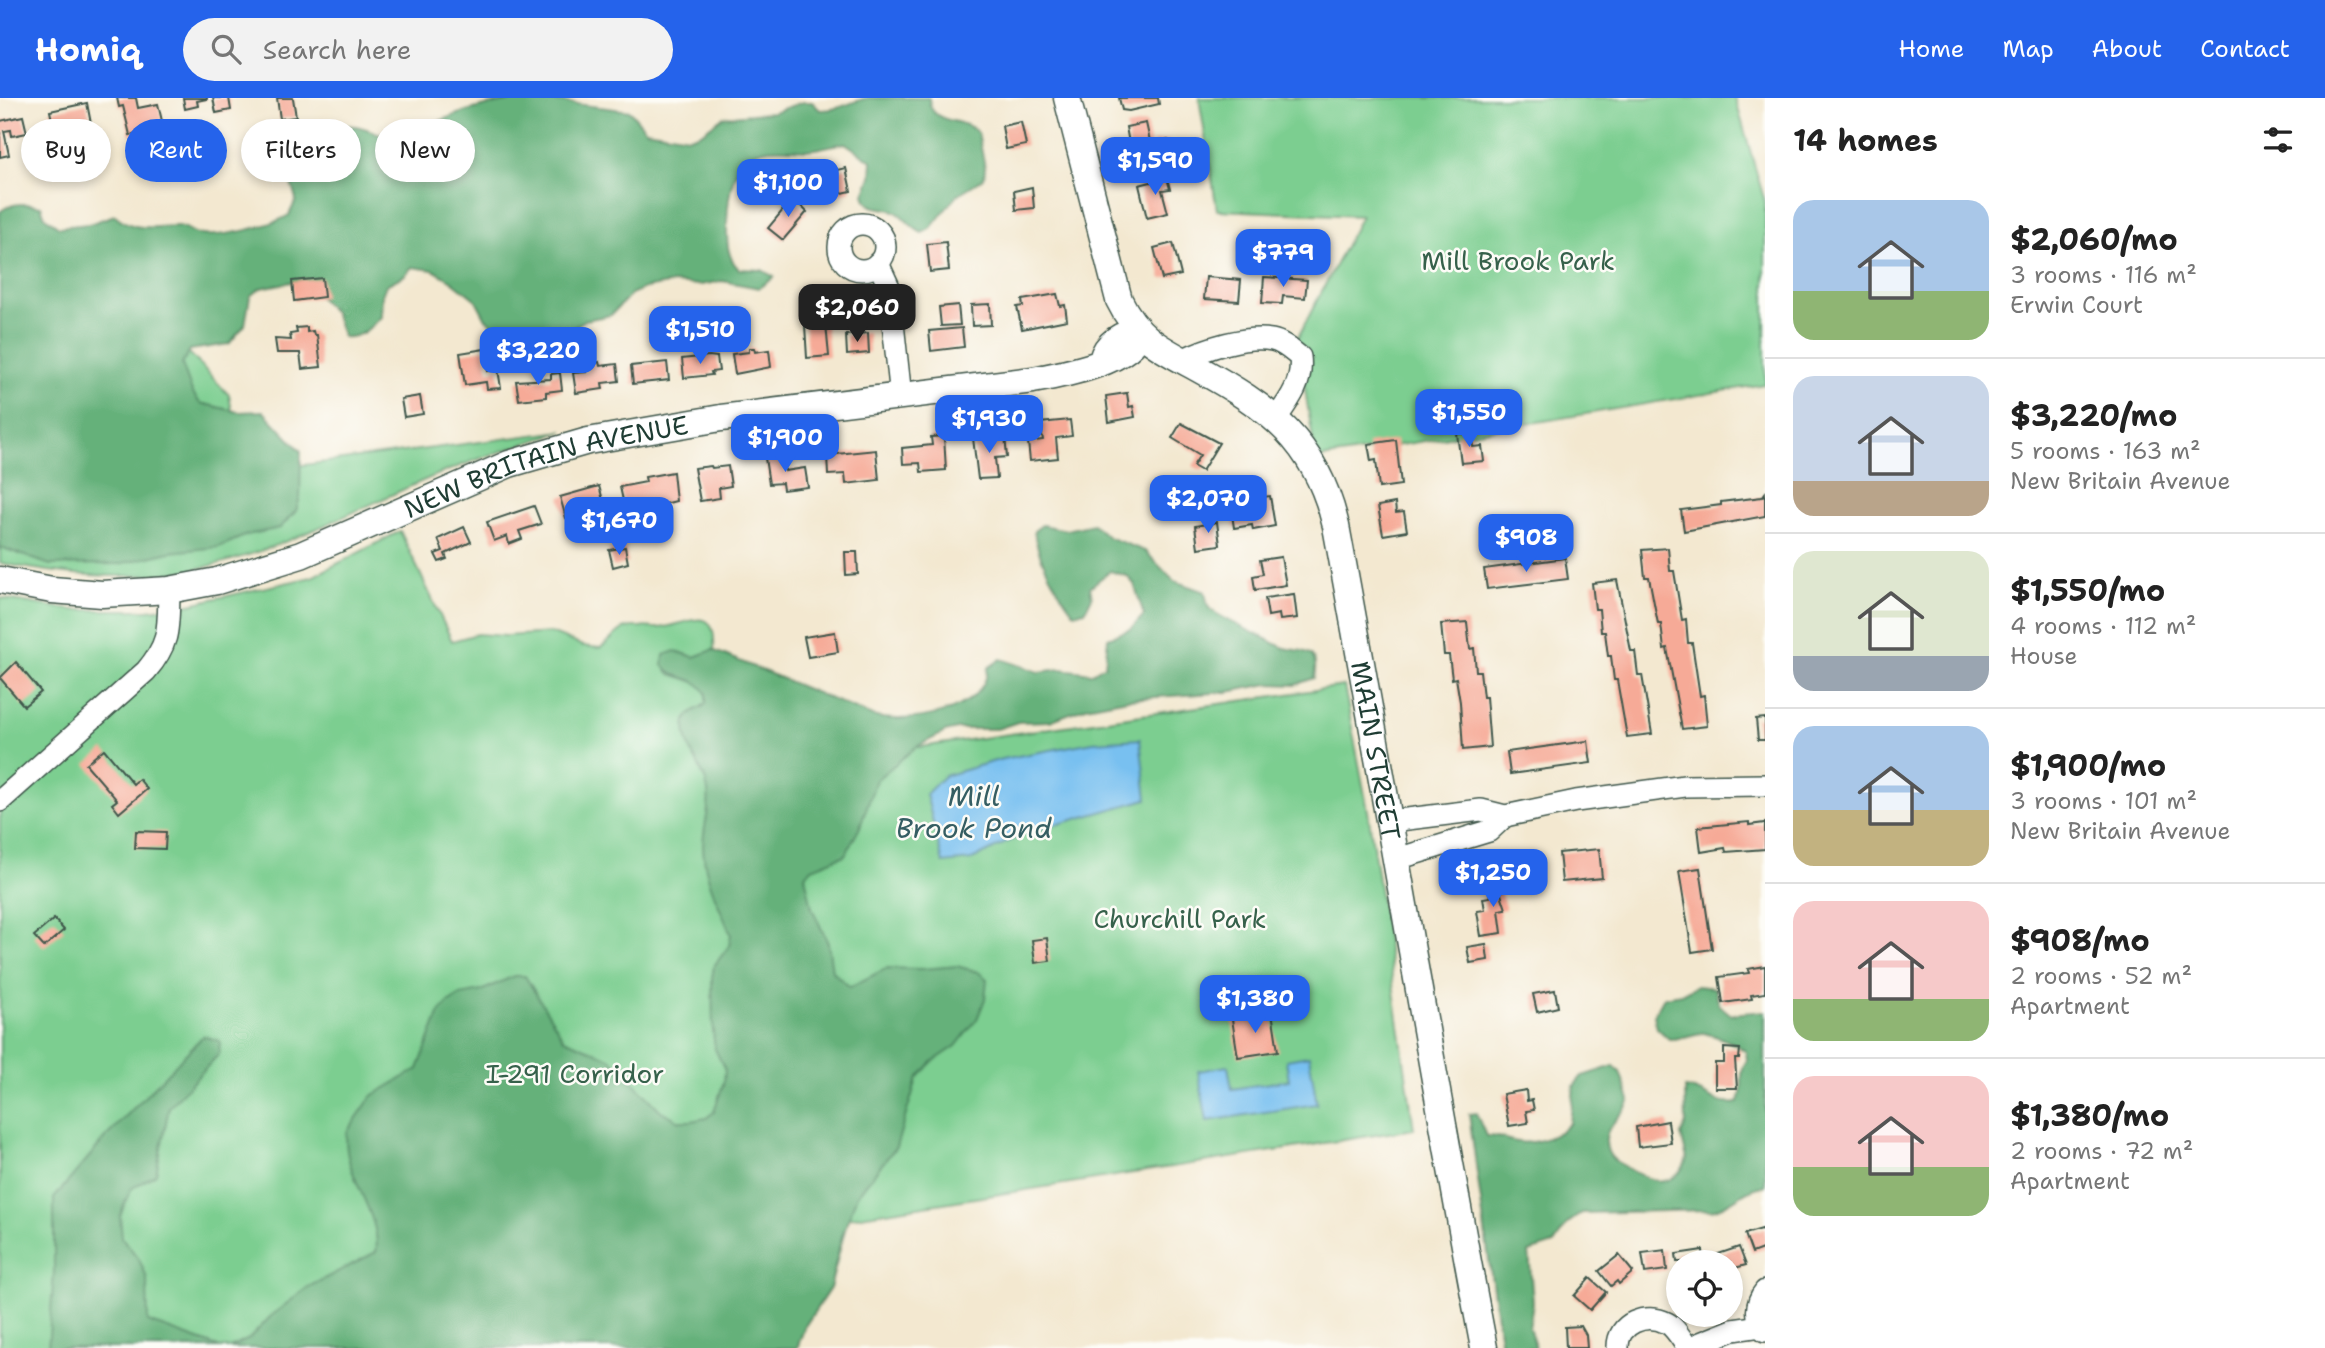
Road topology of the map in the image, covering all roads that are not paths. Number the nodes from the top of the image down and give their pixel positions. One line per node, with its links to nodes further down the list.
1 (1068, 98): 3 (main road, MAIN STREET)
2 (878, 263): 5 (street)
3 (1139, 333): 4 (main road, MAIN STREET); 5 (main road, NEW BRITAIN AVENUE)
4 (1182, 360): 6 (main road, MAIN STREET); 6 (street)
5 (901, 397): 8 (main road, NEW BRITAIN AVENUE)
6 (1277, 417): 12 (main road, MAIN STREET)
7 (0, 580): 8 (main road, NEW BRITAIN AVENUE)
8 (169, 590): 10 (street)
9 (1765, 785): 11 (street)
10 (0, 801)
11 (1505, 816): 12 (street); 13 (street)
12 (1391, 821): 13 (main road, MAIN STREET)
13 (1397, 859): 16 (main road, MAIN STREET)
14 (1765, 1291): 15 (street)
15 (1763, 1329): 18 (street)
16 (1484, 1348)
17 (1618, 1348): 18 (street)
18 (1688, 1348)

